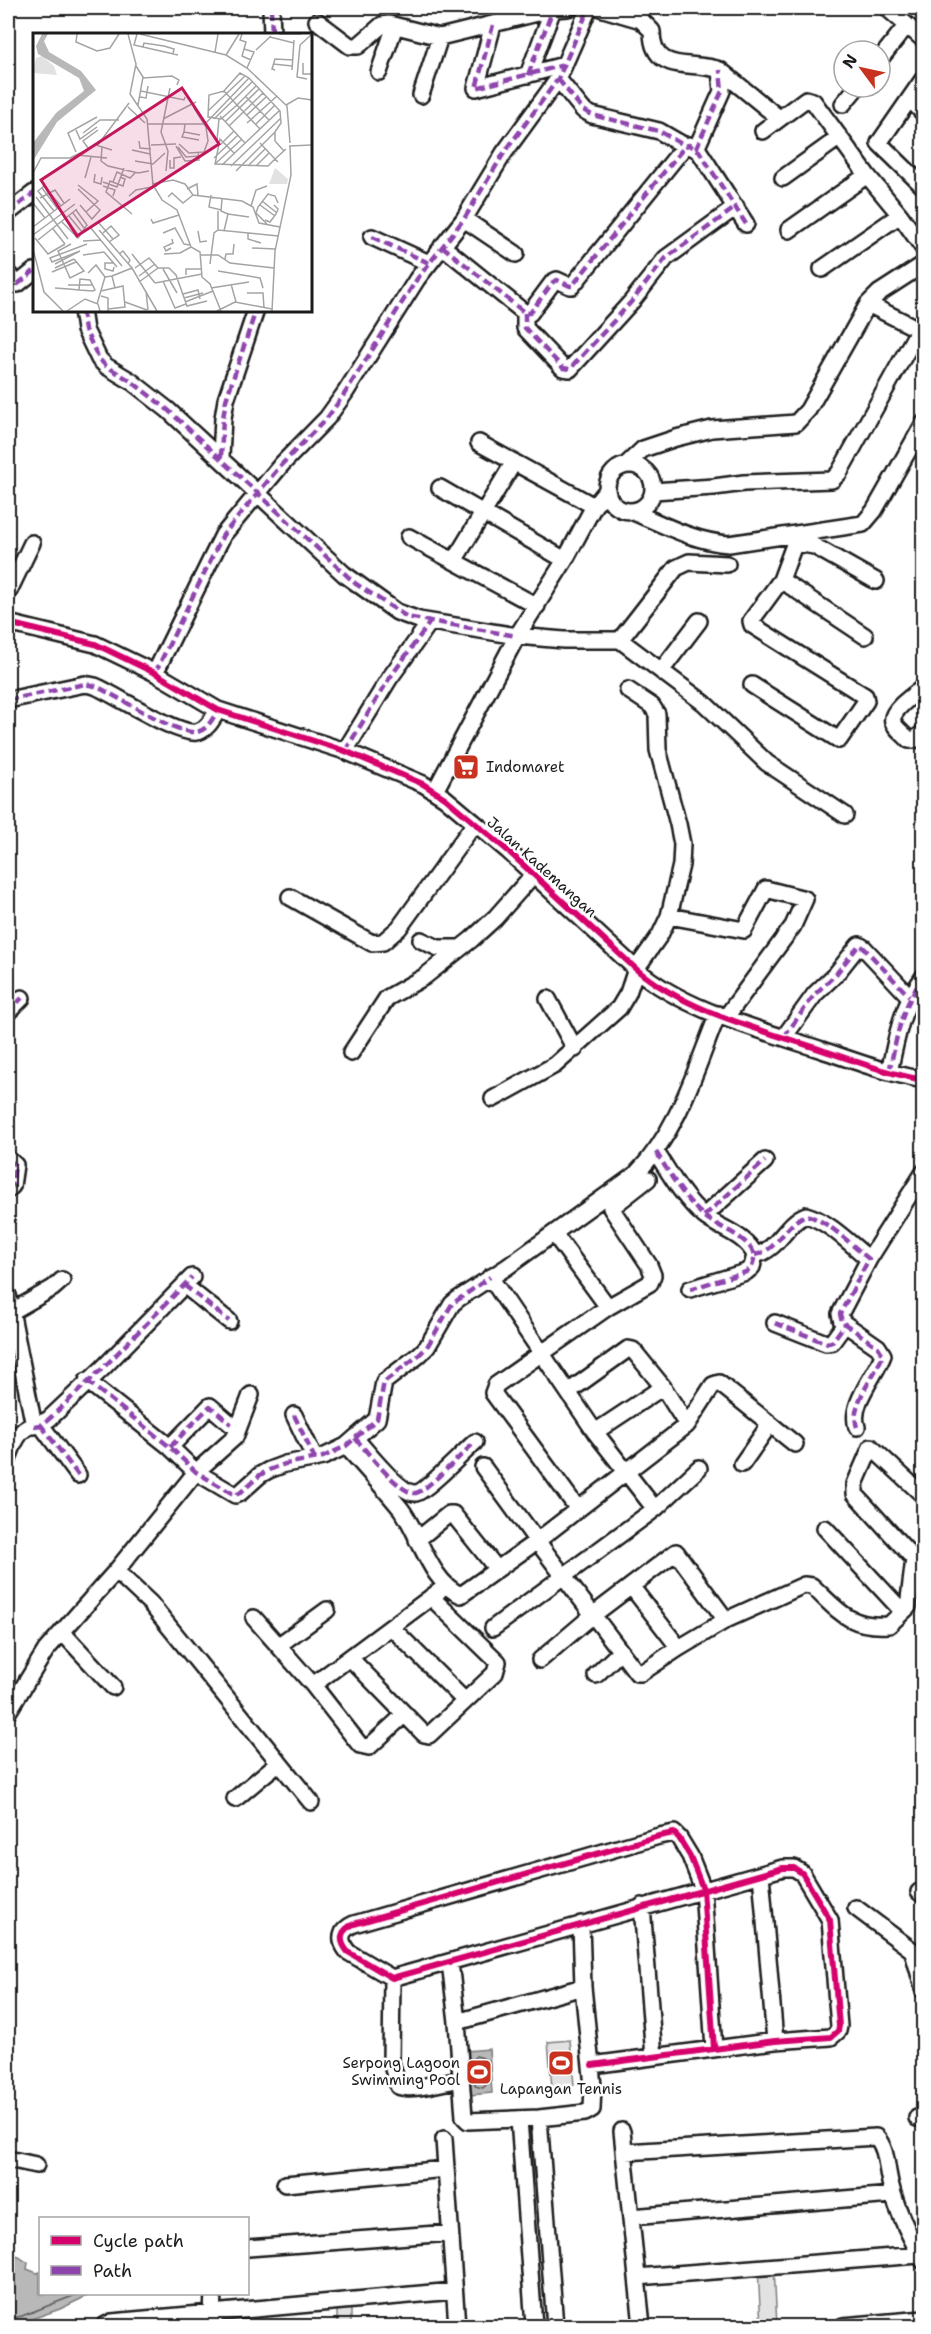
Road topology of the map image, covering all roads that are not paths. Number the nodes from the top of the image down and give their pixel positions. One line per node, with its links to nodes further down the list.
1 (271, 8): 10 (street)
2 (560, 8): 7 (street); 17 (street)
3 (588, 8): 16 (street)
4 (600, 8): 14 (street)
5 (887, 8): 8 (street)
6 (317, 21): 9 (street)
7 (493, 25): 11 (street); 17 (street)
8 (907, 25): 12 (street); 13 (street)
9 (395, 26): 11 (street); 15 (street)
10 (272, 33)
11 (440, 37): 19 (street)
12 (924, 40)
13 (892, 43)
14 (720, 70): 24 (street); 27 (street)
15 (379, 72)
16 (561, 72): 17 (street); 27 (street); 35 (street)
17 (528, 75)
18 (924, 78): 21 (street)
19 (422, 95)
20 (847, 99): 22 (street)
21 (910, 99): 23 (street); 30 (street)
22 (843, 104)
23 (924, 114)
24 (779, 118): 25 (street); 26 (street)
25 (763, 131)
26 (840, 137): 28 (street); 29 (street)
27 (690, 147): 32 (street); 51 (street)
28 (867, 176): 34 (street); 38 (street)
29 (783, 178)
30 (924, 187)
31 (33, 194): 33 (street)
32 (736, 207): 36 (street); 51 (street)
33 (8, 213)
34 (900, 215): 37 (street); 45 (street)
35 (464, 219): 40 (street); 42 (street)
36 (746, 224)
37 (919, 229): 41 (street)
38 (789, 230)
39 (372, 237): 43 (street)
40 (442, 246): 43 (street); 51 (street)
41 (924, 249)
42 (516, 254)
43 (429, 263): 61 (street)
44 (924, 264): 48 (street)
45 (822, 269)
46 (33, 272): 47 (street)
47 (8, 274)
48 (868, 304): 52 (street); 57 (street)
49 (82, 312): 55 (street)
50 (255, 312): 55 (street)
51 (525, 313)
52 (921, 330): 60 (street)
53 (924, 423): 66 (street)
54 (479, 443): 56 (street)
55 (221, 457): 61 (street)
56 (514, 462): 62 (street); 64 (street)
57 (626, 465): 59 (street); 60 (street)
58 (440, 488): 64 (street)
59 (607, 490): 62 (street); 63 (street)
60 (653, 491): 63 (street)
61 (256, 494): 76 (street); 82 (street)
62 (594, 506): 68 (street)
63 (631, 511): 66 (street)
64 (484, 513): 68 (street); 69 (street)
65 (409, 537): 69 (street)
66 (797, 538): 71 (street); 72 (street)
67 (32, 543): 73 (street)
68 (566, 560): 74 (street)
69 (454, 561): 74 (street)
70 (727, 564): 80 (street)
71 (782, 580): 79 (street); 83 (street)
72 (876, 581)
73 (8, 593)
74 (537, 606): 78 (street)
75 (699, 621): 81 (street)
76 (430, 622): 78 (street); 89 (street)
77 (8, 623): 82 (street, Jalan Kademangan)
78 (518, 636): 80 (street); 90 (street)
79 (865, 636)
80 (620, 640): 81 (street)
81 (661, 671): 91 (street)
82 (154, 673): 87 (street, Jalan Kademangan)
83 (752, 685)
84 (924, 687): 88 (street)
85 (628, 690): 95 (street)
86 (8, 700): 87 (street)
87 (218, 710): 89 (street, Jalan Kademangan)
88 (924, 732)
89 (345, 751): 90 (street, Jalan Kademangan)
90 (435, 791): 92 (street, Jalan Kademangan)
91 (845, 815)
92 (475, 823): 93 (street, Jalan Kademangan); 94 (street)
93 (533, 875): 97 (street); 98 (street, Jalan Kademangan)
94 (290, 897)
95 (669, 916): 98 (street); 104 (street)
96 (421, 940): 97 (street)
97 (460, 948): 107 (street)
98 (636, 969): 104 (street, Jalan Kademangan); 106 (street)
99 (924, 976): 100 (street)
100 (909, 996): 105 (street); 108 (street)
101 (22, 998): 103 (street)
102 (548, 999): 106 (street)
103 (8, 1012)
104 (722, 1016): 105 (street, Jalan Kademangan); 111 (street)
105 (784, 1037): 108 (street, Jalan Kademangan)
106 (575, 1049): 110 (street)
107 (351, 1053)
108 (889, 1072): 109 (street, Jalan Kademangan)
109 (924, 1080)
110 (493, 1099)
111 (656, 1152): 117 (street); 121 (street)
112 (8, 1159): 116 (street)
113 (765, 1161): 117 (street)
114 (924, 1172): 120 (street)
115 (648, 1179): 125 (street)
116 (8, 1190)
117 (704, 1216): 119 (street)
118 (558, 1239): 125 (street)
119 (755, 1255): 120 (street); 123 (street)
120 (869, 1260): 129 (street)
121 (490, 1277): 130 (street); 142 (street)
122 (62, 1280): 126 (street)
123 (690, 1289)
124 (8, 1295): 126 (street)
125 (608, 1307): 130 (street)
126 (11, 1312): 138 (street)
127 (230, 1321): 131 (street)
128 (775, 1323): 129 (street)
129 (845, 1324): 140 (street)
130 (542, 1354): 133 (street); 155 (street)
131 (87, 1381): 138 (street); 145 (street)
132 (663, 1388): 133 (street); 139 (street); 141 (street)
133 (568, 1392): 141 (street)
134 (251, 1395): 151 (street)
135 (294, 1415): 146 (street)
136 (231, 1424): 145 (street)
137 (770, 1424): 139 (street); 144 (street); 148 (street)
138 (37, 1425): 147 (street); 153 (street)
139 (687, 1425): 152 (street)
140 (857, 1427)
141 (595, 1432): 152 (street)
142 (351, 1442): 143 (street); 146 (street); 158 (street)
143 (475, 1442)
144 (795, 1444)
145 (170, 1447): 151 (street)
146 (315, 1459): 151 (street)
147 (8, 1460)
148 (742, 1464)
149 (483, 1467): 159 (street)
150 (699, 1468): 156 (street)
151 (195, 1472): 162 (street)
152 (627, 1473): 155 (street); 156 (street)
153 (78, 1475)
154 (923, 1495): 160 (street)
155 (578, 1509): 159 (street)
156 (655, 1509): 163 (street)
157 (825, 1528): 168 (street)
158 (417, 1540): 161 (street); 164 (street)
159 (537, 1541): 161 (street); 163 (street)
160 (919, 1555): 168 (street)
161 (497, 1569): 164 (street)
162 (116, 1571): 174 (street); 186 (street)
163 (563, 1576): 169 (street); 173 (street)
164 (448, 1585): 166 (street)
165 (631, 1586): 169 (street); 171 (street); 176 (street)
166 (431, 1597): 172 (street); 183 (street)
167 (327, 1610): 175 (street)
168 (903, 1612): 171 (street)
169 (593, 1616): 177 (street); 179 (street)
170 (254, 1618): 175 (street)
171 (726, 1620): 176 (street)
172 (391, 1628): 178 (street); 183 (street)
173 (493, 1628)
174 (63, 1633): 182 (street); 184 (street)
175 (279, 1645): 181 (street)
176 (679, 1648): 177 (street)
177 (620, 1652): 180 (street)
178 (350, 1658): 181 (street); 185 (street)
179 (540, 1660)
180 (596, 1675)
181 (313, 1685): 185 (street)
182 (112, 1688)
183 (464, 1700): 185 (street)
184 (8, 1712)
185 (405, 1714)
186 (278, 1763): 187 (street); 188 (street)
187 (235, 1799)
188 (311, 1802)
189 (761, 1874): 190 (street); 200 (street); 200 (street)
190 (703, 1889): 191 (street); 196 (street); 201 (street)
191 (642, 1906): 193 (street); 202 (street)
192 (855, 1908): 194 (street)
193 (581, 1924): 195 (street); 197 (street)
194 (918, 1956): 198 (street)
195 (450, 1962): 196 (street); 199 (street)
196 (392, 1978): 204 (street)
197 (583, 1987): 199 (street); 203 (street)
198 (923, 1987)
199 (457, 2022): 204 (street)
200 (775, 2041): 201 (street)
201 (714, 2049): 202 (street)
202 (654, 2057): 203 (street)
203 (592, 2065): 205 (street)
204 (461, 2079): 206 (street)
205 (538, 2118): 206 (street); 227 (street)
206 (519, 2119): 226 (street)
207 (622, 2131): 209 (street)
208 (444, 2139): 212 (street)
209 (625, 2152): 214 (street); 215 (street)
210 (8, 2159): 211 (street)
211 (36, 2165)
212 (446, 2169): 213 (street); 216 (street)
213 (285, 2184)
214 (892, 2195): 215 (street); 218 (street)
215 (631, 2217): 219 (street)
216 (450, 2233): 217 (street); 220 (street)
217 (249, 2248)
218 (921, 2259): 219 (street)
219 (637, 2277): 228 (street)
220 (454, 2291): 222 (street); 225 (street)
221 (213, 2295): 222 (street)
222 (213, 2319): 224 (street)
223 (924, 2319): 229 (street)
224 (104, 2326)
225 (457, 2326)
226 (534, 2326)
227 (555, 2326)
228 (642, 2326)
229 (843, 2326)

